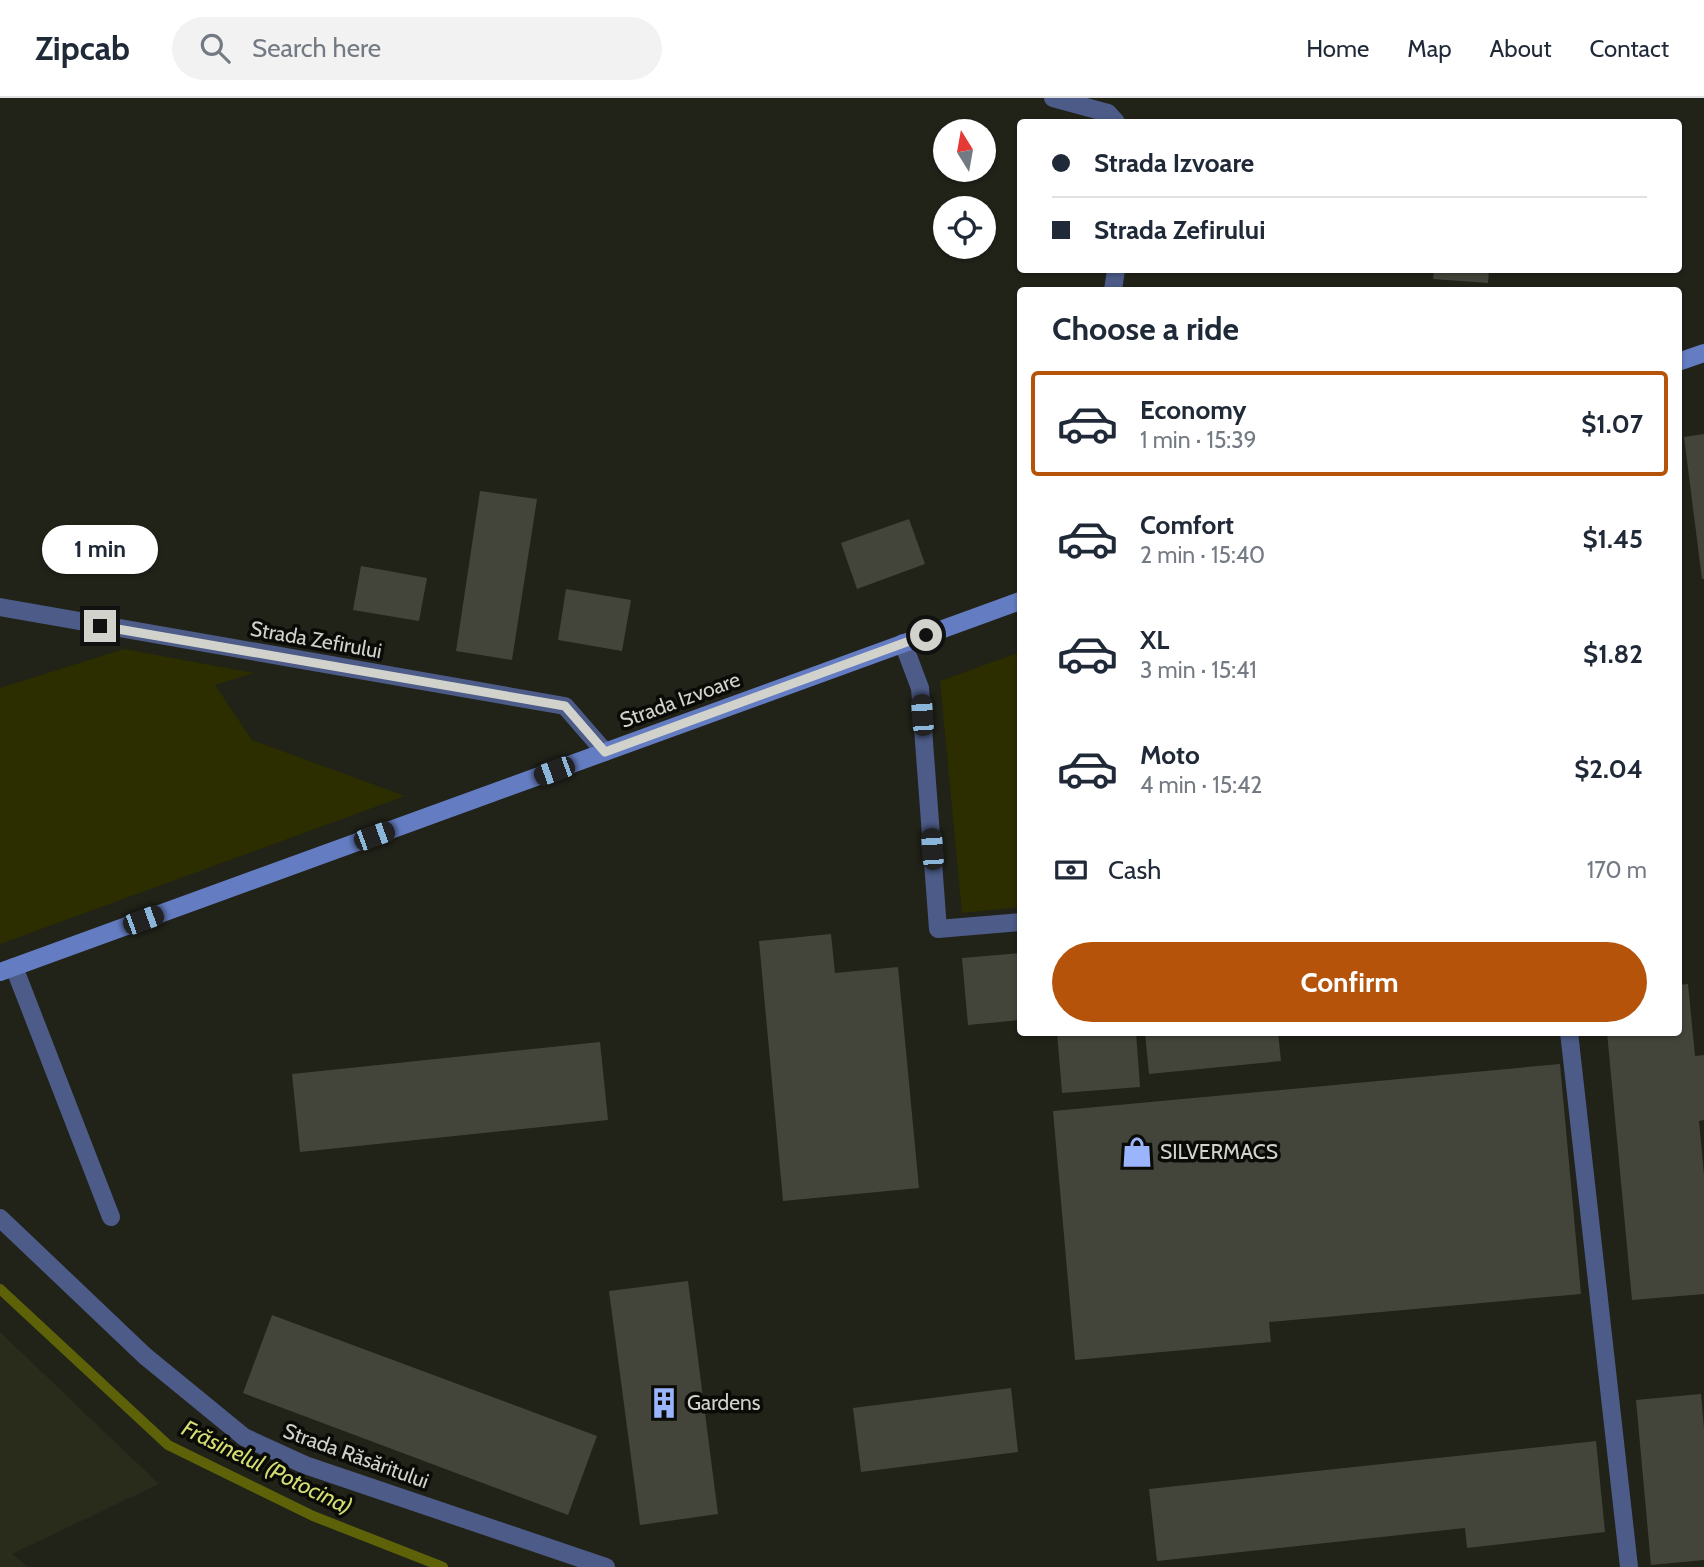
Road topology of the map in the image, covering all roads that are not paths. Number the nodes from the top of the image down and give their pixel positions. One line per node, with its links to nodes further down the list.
1 (1053, 98): 2 (street)
2 (1113, 119)
3 (1704, 353): 4 (main road)
4 (1682, 361)
5 (1017, 602): 7 (main road, Strada Izvoare)
6 (0, 607): 8 (street, Strada Zefirului)
7 (903, 643): 8 (main road, Strada Izvoare); 9 (street)
8 (605, 752): 10 (main road, Strada Izvoare)
9 (1017, 922)
10 (7, 970): 12 (street)
11 (1569, 1036): 15 (street)
12 (111, 1217)
13 (0, 1218): 14 (street, Strada Răsăritului)
14 (606, 1567)
15 (1629, 1567)

